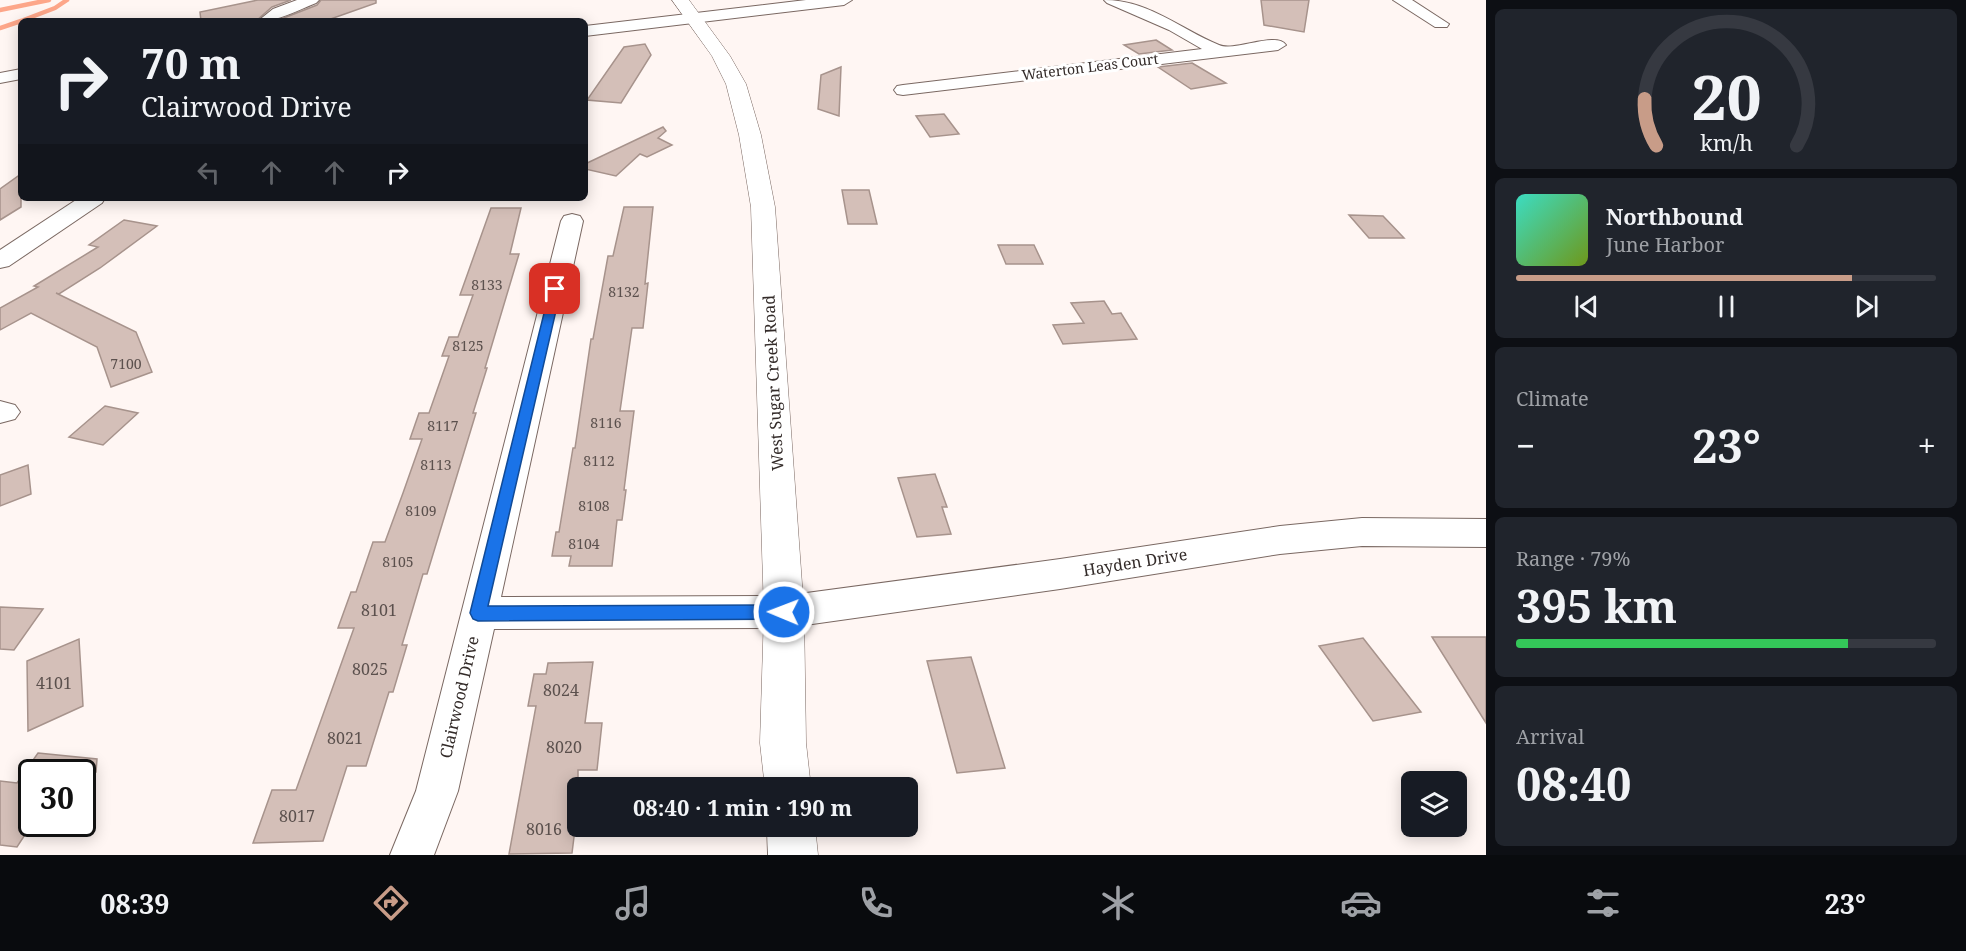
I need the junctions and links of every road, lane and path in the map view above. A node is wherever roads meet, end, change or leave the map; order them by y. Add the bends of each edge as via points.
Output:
1 (311, 0) edge
2 (680, 0) edge
3 (844, 0) edge
4 (1112, 0) edge
5 (1401, 0) edge
6 (270, 18) edge
7 (693, 18) junction
8 (1441, 24) dead end
9 (588, 31) edge
10 (1278, 45) dead end
11 (1219, 52) junction
12 (18, 75) edge
13 (0, 78) edge
14 (903, 90) dead end
15 (90, 201) edge
16 (572, 221) dead end
17 (0, 261) edge
18 (1486, 533) edge
19 (784, 612) junction
20 (478, 613) junction
21 (787, 777) edge
22 (792, 837) edge
23 (412, 855) edge
24 (793, 855) edge

1 - 6 street
2 - 7 main road, West Sugar Creek Road
3 - 7 street
4 - 11 street via 1175,27
5 - 8 street
7 - 9 street
7 - 19 main road, West Sugar Creek Road via 736,84 763,207
10 - 11 street, Waterton Leas Court
11 - 14 street, Waterton Leas Court
12 - 13 street
15 - 17 street
16 - 20 street, Clairwood Drive
18 - 19 street, Hayden Drive via 1362,531 1280,540
19 - 20 street, Hayden Drive
19 - 21 main road, West Sugar Creek Road via 783,743
20 - 23 street, Clairwood Drive via 437,791
22 - 24 main road

